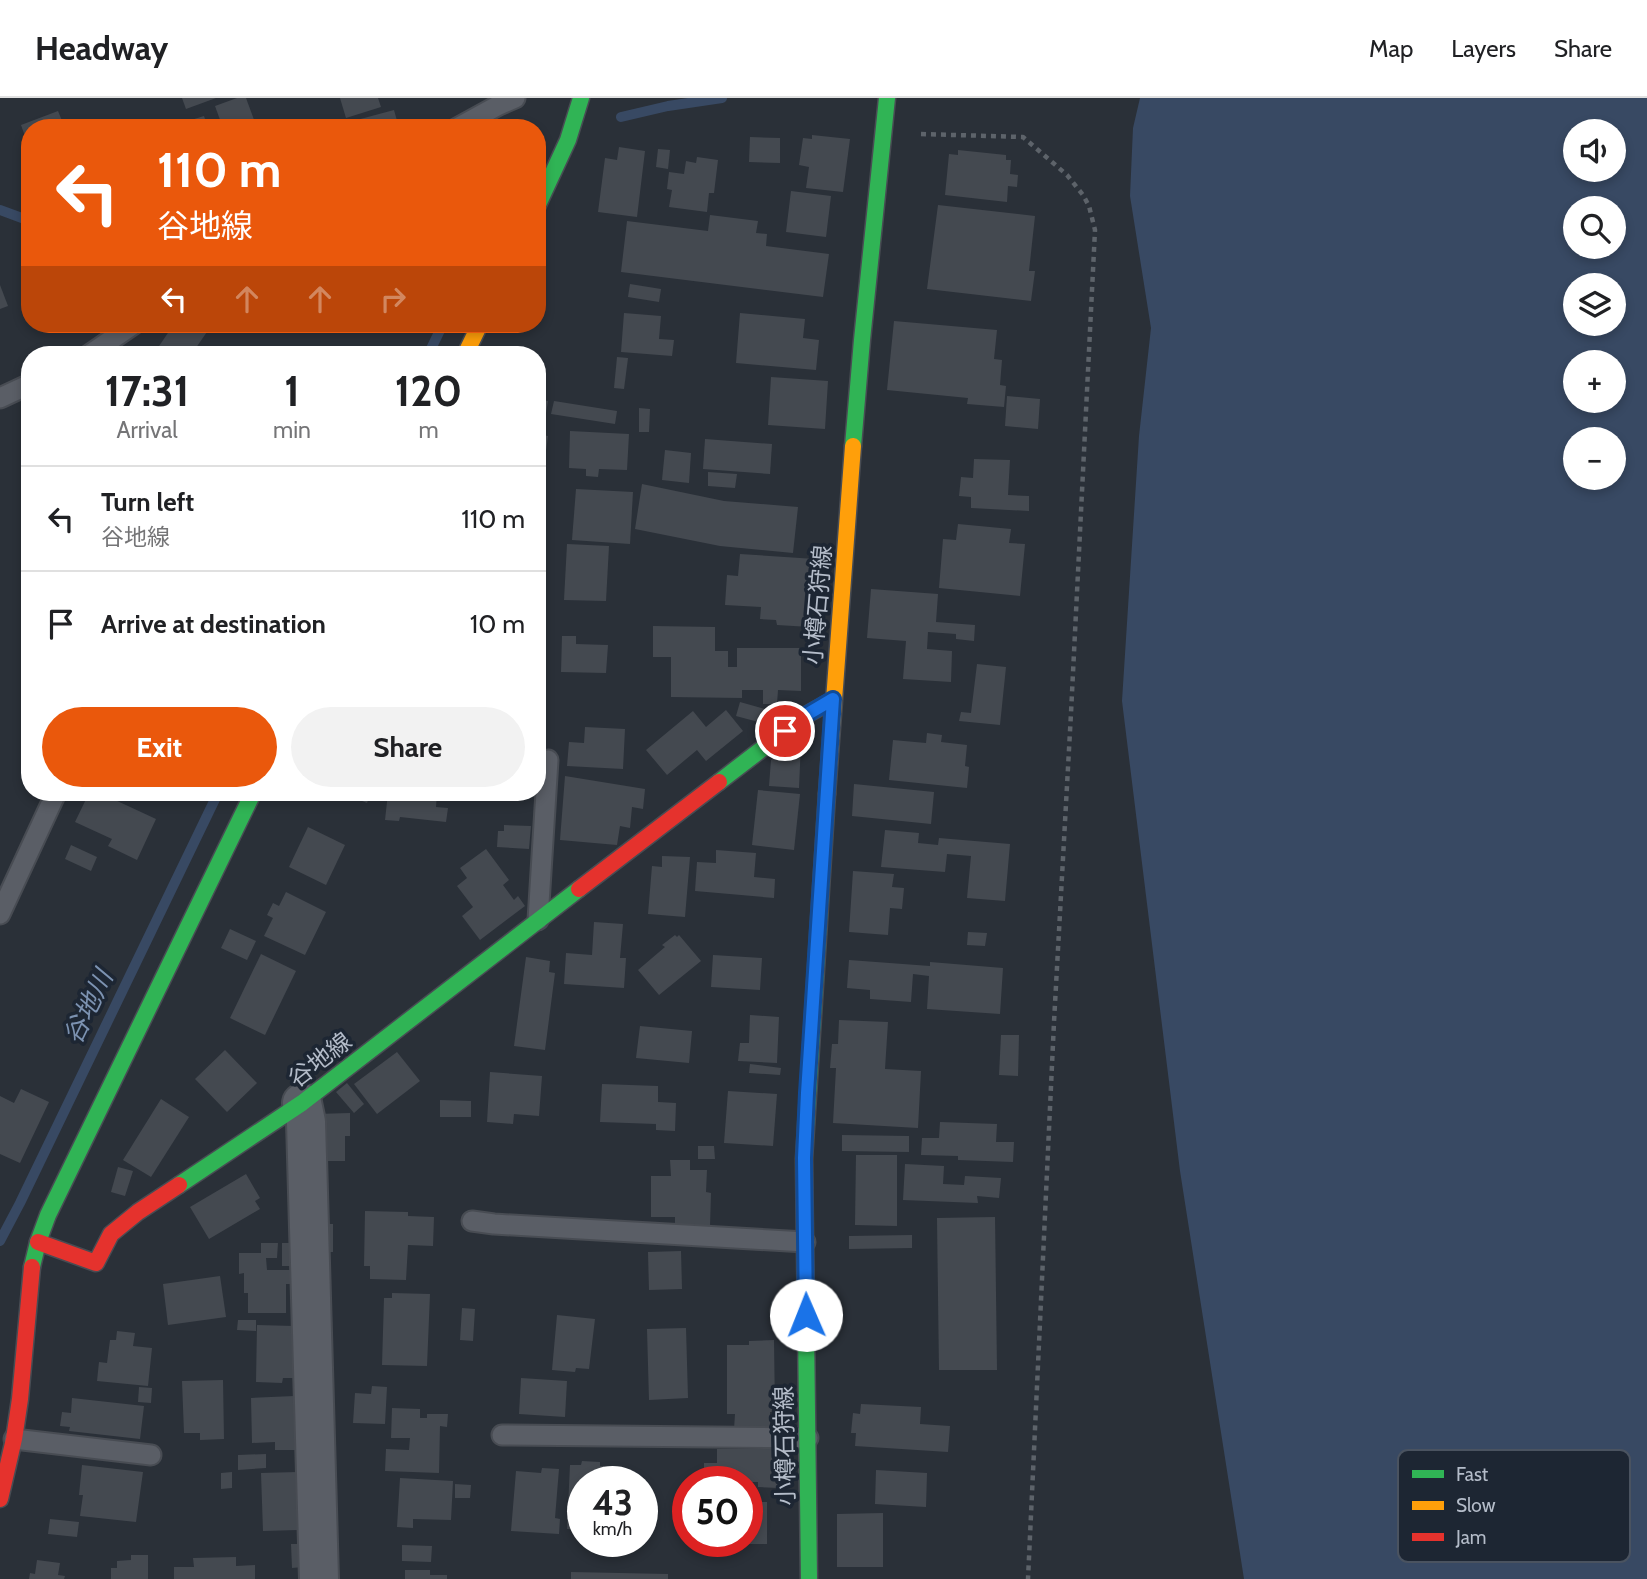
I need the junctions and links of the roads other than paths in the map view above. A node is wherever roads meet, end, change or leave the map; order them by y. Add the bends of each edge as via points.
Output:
1 (515, 98) edge
2 (581, 98) edge
3 (887, 98) edge
4 (473, 119) edge
5 (546, 189) edge
6 (121, 333) edge
7 (102, 346) edge
8 (21, 388) edge
9 (0, 398) edge
10 (833, 699) junction
11 (548, 760) dead end
12 (546, 793) edge
13 (52, 801) edge
14 (249, 801) edge
15 (545, 801) edge
16 (0, 914) edge
17 (538, 923) junction
18 (302, 1103) junction
19 (472, 1221) dead end
20 (38, 1242) junction
21 (805, 1242) junction
22 (502, 1435) dead end
23 (808, 1438) junction
24 (14, 1439) junction
25 (151, 1455) dead end
26 (0, 1499) edge
27 (318, 1579) edge
28 (809, 1579) edge

1 - 4 lane
2 - 5 street
3 - 10 street, 小樽石狩線
6 - 7 lane
8 - 9 lane
10 - 17 street, 谷地線 via 806,715
10 - 21 street, 小樽石狩線 via 807,1093
11 - 12 lane
13 - 16 lane
14 - 20 street
15 - 17 lane
17 - 18 street, 谷地線
18 - 20 street, 谷地線 via 138,1212 111,1234 96,1263
18 - 27 street
19 - 21 lane
20 - 24 street via 29,1281
21 - 23 street, 小樽石狩線
22 - 23 lane
23 - 28 street, 小樽石狩線
24 - 25 lane
24 - 26 street

